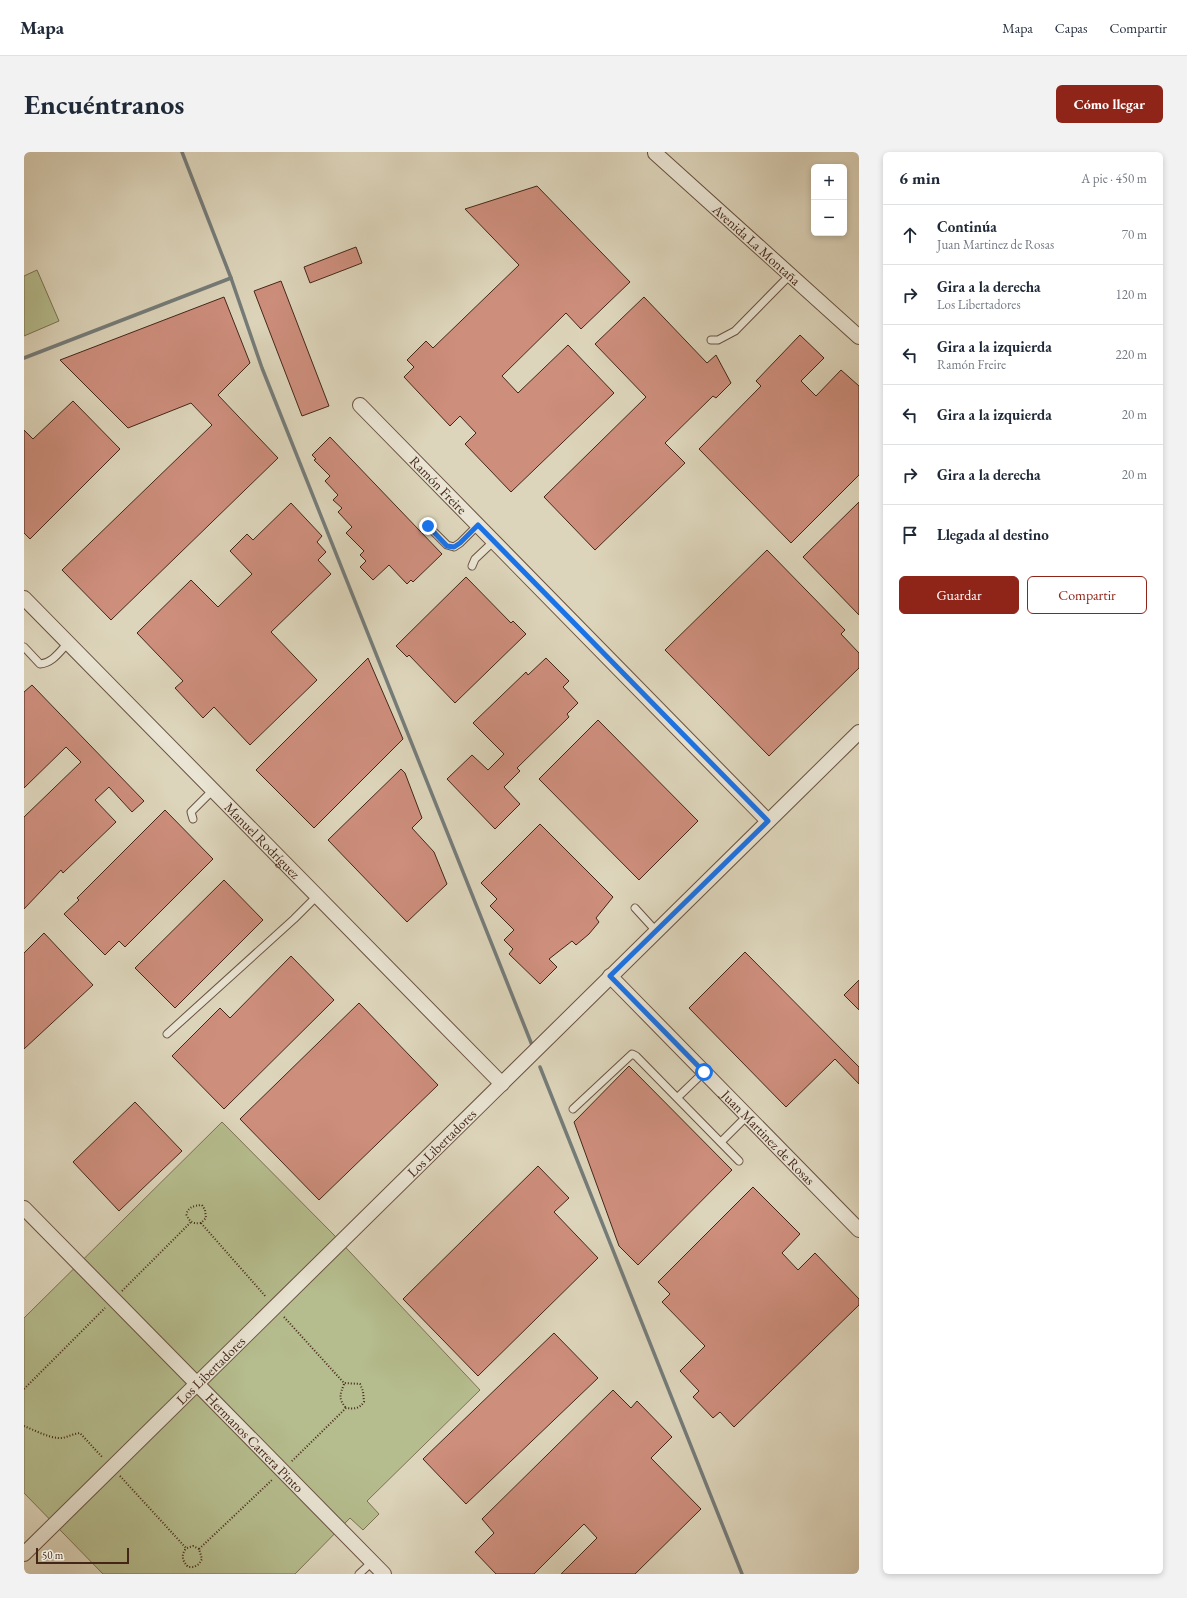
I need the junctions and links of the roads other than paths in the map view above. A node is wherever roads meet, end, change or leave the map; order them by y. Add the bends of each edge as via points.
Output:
1 (655, 153) edge
2 (790, 275) junction
3 (859, 337) edge
4 (711, 340) dead end
5 (360, 405) dead end
6 (478, 525) junction
7 (428, 526) dead end
8 (494, 541) junction
9 (472, 566) dead end
10 (24, 598) edge
11 (68, 643) junction
12 (24, 647) edge
13 (859, 732) edge
14 (213, 790) junction
15 (193, 819) dead end
16 (768, 821) junction
17 (317, 896) junction
18 (635, 908) dead end
19 (656, 931) junction
20 (610, 976) junction
21 (167, 1034) dead end
22 (704, 1072) junction
23 (502, 1084) junction
24 (678, 1097) junction
25 (574, 1109) dead end
26 (747, 1116) junction
27 (721, 1142) junction
28 (739, 1161) dead end
29 (24, 1208) edge
30 (857, 1225) edge
31 (196, 1384) junction
32 (24, 1554) edge
33 (372, 1562) junction
34 (359, 1574) edge
35 (384, 1574) edge

1 - 2 street, Avenida La Montaña
2 - 3 street, Avenida La Montaña
2 - 4 lane via 735,331 727,337
5 - 6 street, Ramón Freire
6 - 7 lane via 454,547 447,546
6 - 8 street, Ramón Freire
8 - 9 lane
8 - 16 street, Ramón Freire
10 - 11 street, Manuel Rodríguez
11 - 12 lane via 51,661 40,664
11 - 14 street, Manuel Rodríguez
13 - 16 street, Los Libertadores
14 - 15 lane via 191,812
14 - 17 street, Manuel Rodríguez
16 - 19 street, Los Libertadores
17 - 21 lane via 294,920
17 - 23 street, Manuel Rodríguez
18 - 19 lane
19 - 20 street, Los Libertadores
20 - 22 street, Juan Martinez de Rosas
20 - 23 street, Los Libertadores
22 - 24 lane
22 - 26 street, Juan Martinez de Rosas
23 - 31 street, Los Libertadores
24 - 25 lane via 632,1054
24 - 27 lane
26 - 27 lane
26 - 30 street, Juan Martinez de Rosas
27 - 28 lane
29 - 31 street, Hermanos Carrera Pinto
31 - 32 street, Los Libertadores
31 - 33 street, Hermanos Carrera Pinto
33 - 34 lane
33 - 35 street, Hermanos Carrera Pinto

